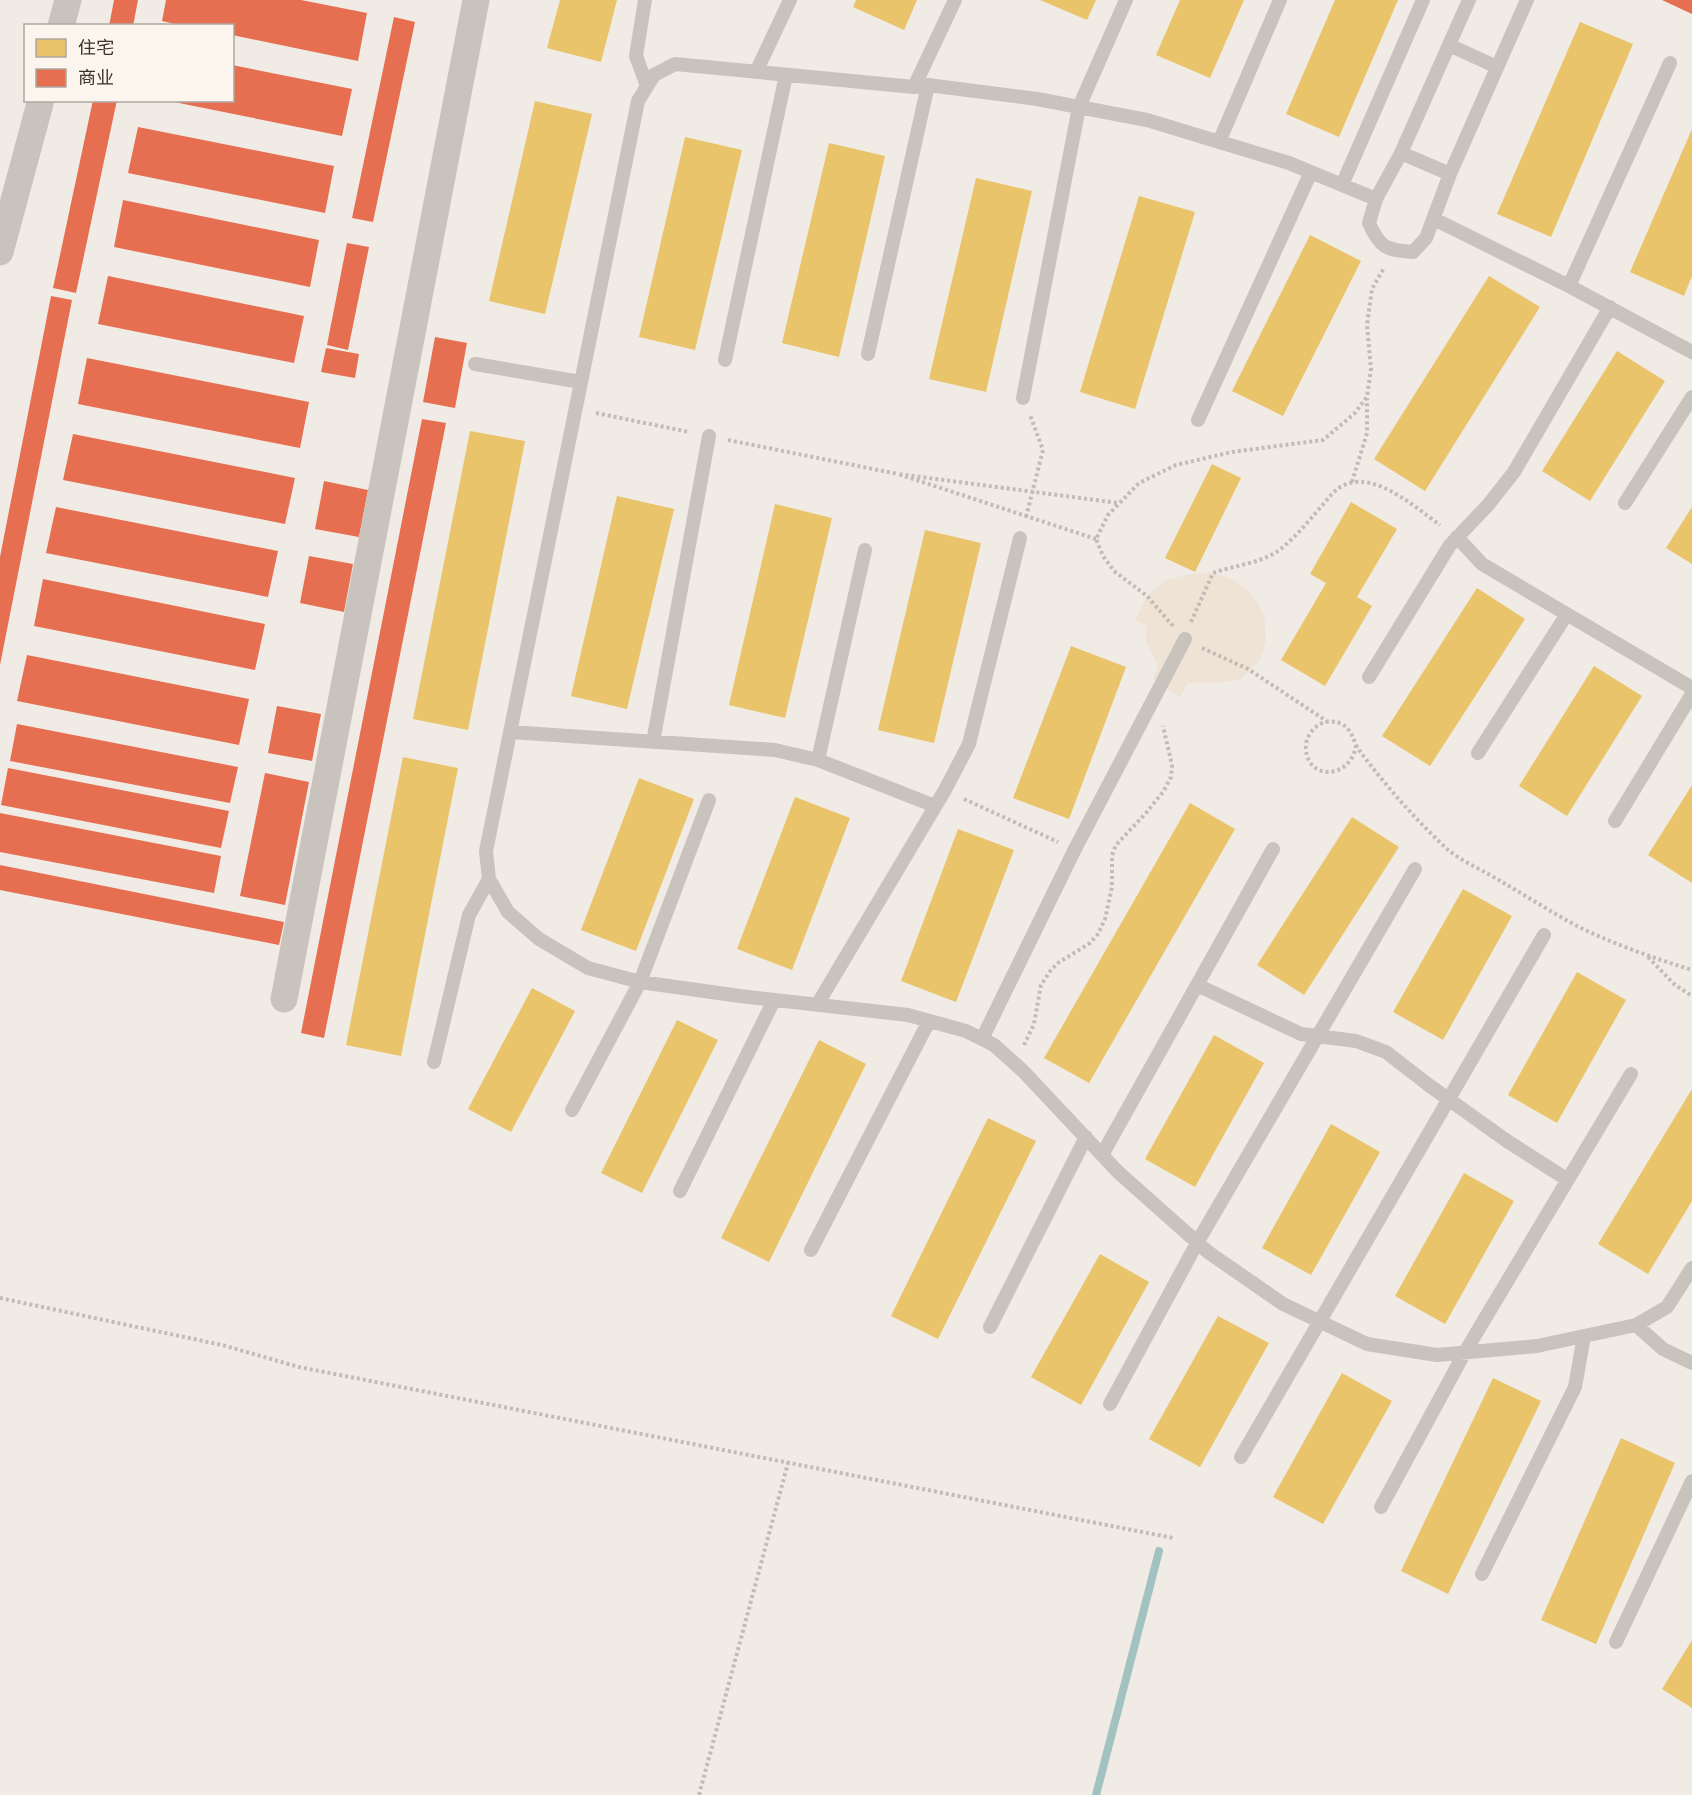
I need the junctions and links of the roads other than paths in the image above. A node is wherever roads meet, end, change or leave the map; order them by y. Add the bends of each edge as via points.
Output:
1 (68, 0) edge
2 (476, 0) edge
3 (645, 0) edge
4 (790, 0) edge
5 (955, 0) edge
6 (1126, 0) edge
7 (1280, 0) edge
8 (1423, 0) edge
9 (1469, 0) edge
10 (1527, 0) edge
11 (62, 24) edge
12 (1449, 45) junction
13 (1670, 63) dead end
14 (1497, 68) junction
15 (756, 72) junction
16 (786, 75) junction
17 (647, 86) junction
18 (921, 86) junction
19 (40, 102) edge
20 (1078, 107) junction
21 (1219, 142) junction
22 (1401, 153) junction
23 (1311, 172) junction
24 (1450, 174) junction
25 (1342, 185) junction
26 (1376, 199) junction
27 (1434, 219) junction
28 (0, 252) edge
29 (1569, 285) junction
30 (1610, 308) junction
31 (1691, 348) edge
32 (868, 354) dead end
33 (725, 360) dead end
34 (475, 364) dead end
35 (581, 382) junction
36 (1692, 397) edge
37 (1023, 398) road end
38 (1198, 420) dead end
39 (709, 436) road end
40 (1625, 503) dead end
41 (1457, 537) junction
42 (1020, 538) road end
43 (865, 550) dead end
44 (1567, 614) junction
45 (1185, 639) road end
46 (1369, 676) dead end
47 (1692, 688) edge
48 (1692, 694) edge
49 (510, 732) junction
50 (653, 742) junction
51 (1478, 753) dead end
52 (819, 760) junction
53 (709, 800) dead end
54 (935, 806) junction
55 (1615, 821) dead end
56 (1273, 849) dead end
57 (1415, 869) dead end
58 (489, 879) junction
59 (1544, 935) dead end
60 (640, 982) junction
61 (1197, 985) junction
62 (284, 999) dead end
63 (774, 1000) junction
64 (817, 1005) junction
65 (929, 1021) junction
66 (1318, 1036) junction
67 (982, 1039) junction
68 (434, 1062) dead end
69 (1631, 1074) dead end
70 (1448, 1099) junction
71 (572, 1110) dead end
72 (1086, 1137) junction
73 (1102, 1155) junction
74 (1568, 1180) junction
75 (680, 1191) dead end
76 (1197, 1243) junction
77 (811, 1250) dead end
78 (1692, 1268) edge
79 (1319, 1321) junction
80 (1636, 1325) junction
81 (990, 1327) dead end
82 (1584, 1336) junction
83 (1465, 1352) junction
84 (1692, 1363) edge
85 (1110, 1404) dead end
86 (1241, 1457) dead end
87 (1692, 1481) edge
88 (1381, 1507) dead end
89 (1482, 1574) dead end
90 (1616, 1642) dead end

1 - 11 street
2 - 62 street
3 - 17 lane via 636,56
4 - 15 lane
5 - 18 lane
6 - 20 lane
7 - 21 lane
8 - 25 lane
9 - 12 lane
10 - 14 lane
12 - 14 lane
12 - 22 lane
13 - 29 lane
14 - 24 lane
15 - 16 lane
15 - 17 lane via 675,64 654,75
16 - 18 lane
16 - 33 lane
17 - 35 lane via 638,101
18 - 20 lane
18 - 32 lane
19 - 28 street
20 - 21 lane via 1147,120
20 - 37 lane
21 - 23 lane
22 - 24 lane
22 - 26 lane
23 - 25 lane
23 - 38 lane
24 - 27 lane
25 - 26 lane
26 - 27 lane via 1369,223 1377,241 1394,250 1413,252 1426,238
27 - 29 lane
29 - 30 lane
30 - 31 lane
30 - 41 lane via 1514,472
34 - 35 lane
35 - 49 lane
36 - 40 lane
39 - 50 lane
41 - 44 lane via 1482,564
41 - 46 lane
42 - 54 lane via 969,744
43 - 52 lane
44 - 47 lane
44 - 51 lane
45 - 67 lane via 1075,849
48 - 55 lane
49 - 50 lane
49 - 58 lane via 486,851
50 - 52 lane via 775,750
52 - 54 lane
53 - 60 lane
54 - 64 lane
56 - 61 lane
57 - 66 lane
58 - 60 lane via 508,912 539,939 588,968
58 - 68 lane via 469,915
59 - 70 lane
60 - 63 lane
60 - 71 lane
61 - 66 lane via 1301,1034
61 - 73 lane
63 - 64 lane
63 - 75 lane
64 - 65 lane
65 - 67 lane
65 - 77 lane
66 - 70 lane via 1356,1041 1386,1052
66 - 76 lane
67 - 72 lane via 1014,1063
69 - 74 lane
70 - 74 lane
70 - 79 lane
72 - 73 lane
72 - 81 lane
73 - 76 lane
74 - 83 lane
76 - 79 lane via 1284,1304
76 - 85 lane
78 - 80 lane via 1667,1307
79 - 83 lane via 1367,1344 1437,1355
79 - 86 lane
80 - 82 lane
80 - 84 lane via 1663,1349
82 - 83 lane via 1537,1346
82 - 89 lane via 1575,1387
83 - 88 lane
87 - 90 lane

